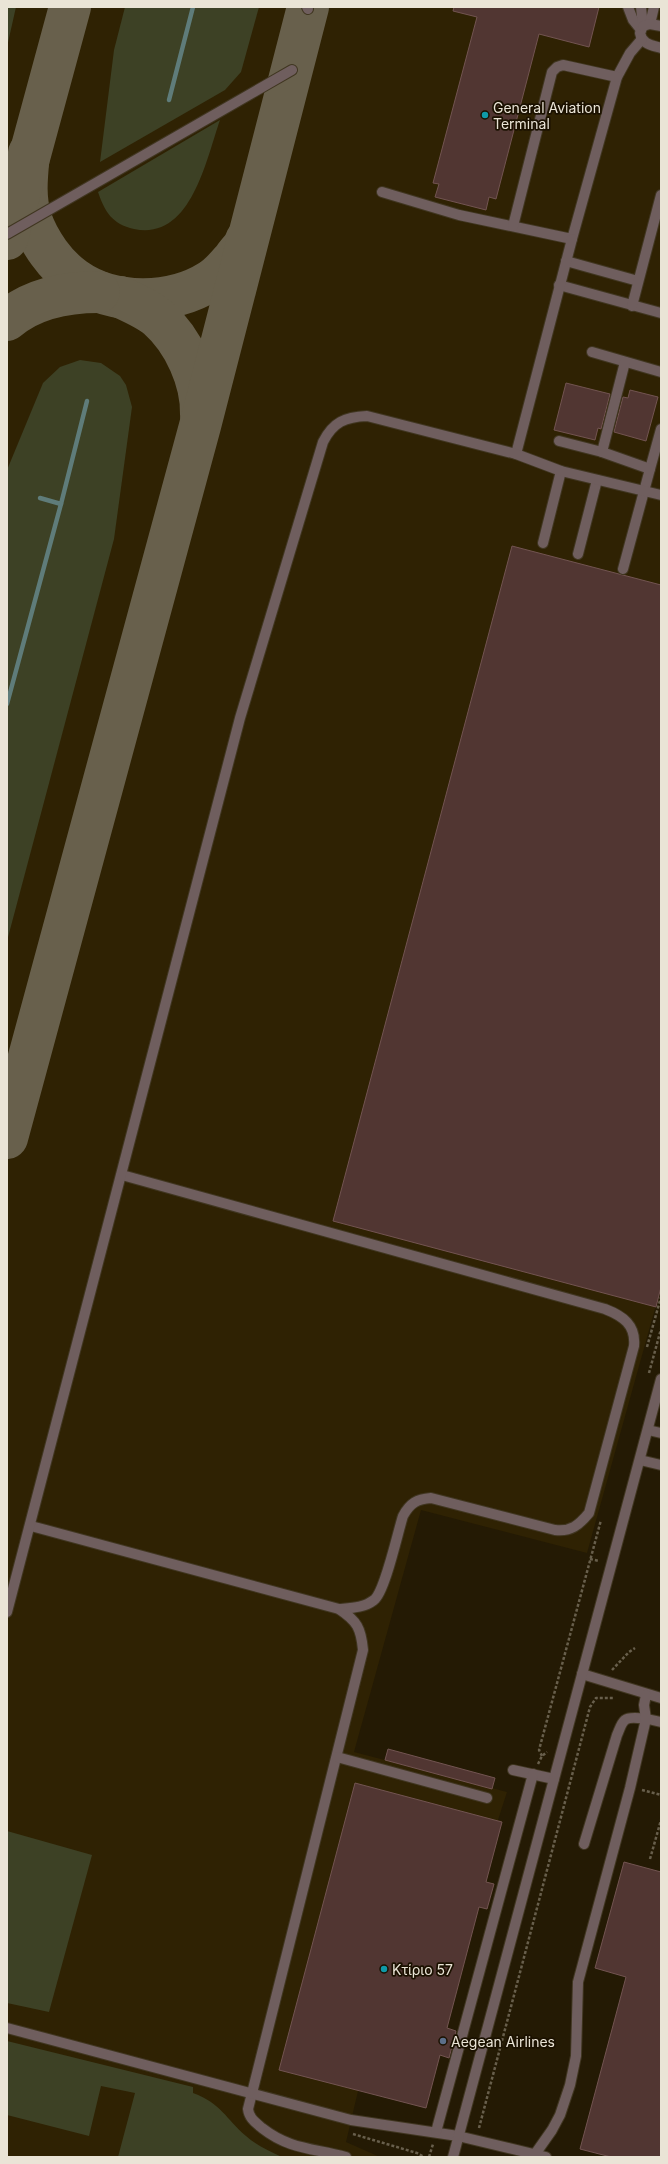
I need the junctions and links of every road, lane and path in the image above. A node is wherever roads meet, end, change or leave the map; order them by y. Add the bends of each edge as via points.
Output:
1 (628, 7) edge
2 (642, 7) edge
3 (654, 7) edge
4 (661, 26) edge
5 (644, 30) junction
6 (661, 48) edge
7 (292, 70) dead end
8 (617, 77) junction
9 (382, 192) dead end
10 (661, 195) edge
11 (513, 226) junction
12 (7, 234) edge
13 (572, 239) junction
14 (566, 261) junction
15 (638, 281) junction
16 (559, 285) junction
17 (632, 306) junction
18 (661, 313) edge
19 (592, 352) dead end
20 (625, 362) junction
21 (661, 372) edge
22 (661, 429) edge
23 (559, 440) dead end
24 (602, 452) junction
25 (516, 454) junction
26 (650, 469) junction
27 (562, 471) junction
28 (597, 480) junction
29 (644, 491) junction
30 (661, 495) edge
31 (543, 543) dead end
32 (578, 554) dead end
33 (623, 569) dead end
34 (122, 1175) junction
35 (661, 1297) edge
36 (647, 1348) dead end
37 (661, 1379) edge
38 (648, 1430) junction
39 (661, 1433) edge
40 (640, 1460) junction
41 (661, 1466) edge
42 (602, 1514) dead end
43 (31, 1526) junction
44 (590, 1559) junction
45 (599, 1561) dead end
46 (339, 1609) junction
47 (7, 1612) edge
48 (582, 1674) junction
49 (646, 1695) junction
50 (615, 1698) dead end
51 (661, 1698) edge
52 (646, 1719) junction
53 (661, 1722) edge
54 (542, 1756) dead end
55 (337, 1757) junction
56 (513, 1770) dead end
57 (533, 1774) junction
58 (554, 1779) junction
59 (630, 1788) junction
60 (661, 1795) edge
61 (487, 1798) dead end
62 (661, 1820) edge
63 (584, 1844) dead end
64 (650, 1859) dead end
65 (7, 2028) edge
66 (251, 2092) junction
67 (436, 2132) junction
68 (348, 2133) dead end
69 (458, 2136) junction
70 (476, 2140) junction
71 (534, 2156) edge
72 (346, 2157) edge
73 (424, 2157) edge
74 (453, 2157) edge
75 (546, 2157) edge

1 - 5 street via 633,20
2 - 5 street
3 - 5 street
4 - 5 street
5 - 6 street via 648,44
5 - 8 street
7 - 12 street
8 - 11 street via 563,65 552,72
8 - 13 street
9 - 11 street via 459,215
10 - 15 street
11 - 13 street
13 - 14 street
14 - 15 street
14 - 16 street
15 - 17 street
16 - 17 street
16 - 25 street
17 - 18 street
19 - 20 street
20 - 21 street
20 - 24 street
22 - 26 street
23 - 24 street
24 - 26 street
25 - 27 street
25 - 34 street via 367,416 353,417 329,430 323,442 240,718
26 - 29 street
27 - 28 street
27 - 31 street
28 - 29 street
28 - 32 street
29 - 30 street
29 - 33 street
34 - 43 street
34 - 46 street via 605,1309 624,1318 630,1326 634,1346 589,1513 583,1521 576,1527 564,1531 556,1530 431,1498 422,1499 407,1508 403,1516 379,1595 360,1607
35 - 36 path
37 - 38 street
38 - 39 street
38 - 40 street
40 - 41 street
40 - 48 street
42 - 44 path
43 - 46 street
43 - 47 street
44 - 45 path
44 - 54 path via 539,1750
46 - 55 street via 357,1625 362,1635 363,1650
48 - 49 street
48 - 58 street
49 - 51 street
49 - 52 street
50 - 70 path via 596,1698 590,1707
52 - 53 street
52 - 59 street
52 - 63 street via 628,1719 622,1724
55 - 61 street
55 - 66 street
56 - 57 street
57 - 58 street
57 - 67 street
58 - 69 street
59 - 60 path
59 - 71 street via 578,1982 576,2056 570,2085 555,2125
62 - 64 path
65 - 66 street
66 - 67 street via 351,2120
66 - 72 street via 249,2114 269,2134 294,2146
67 - 69 street
68 - 73 path via 417,2152
69 - 70 street
69 - 74 street
70 - 71 street
71 - 75 street

